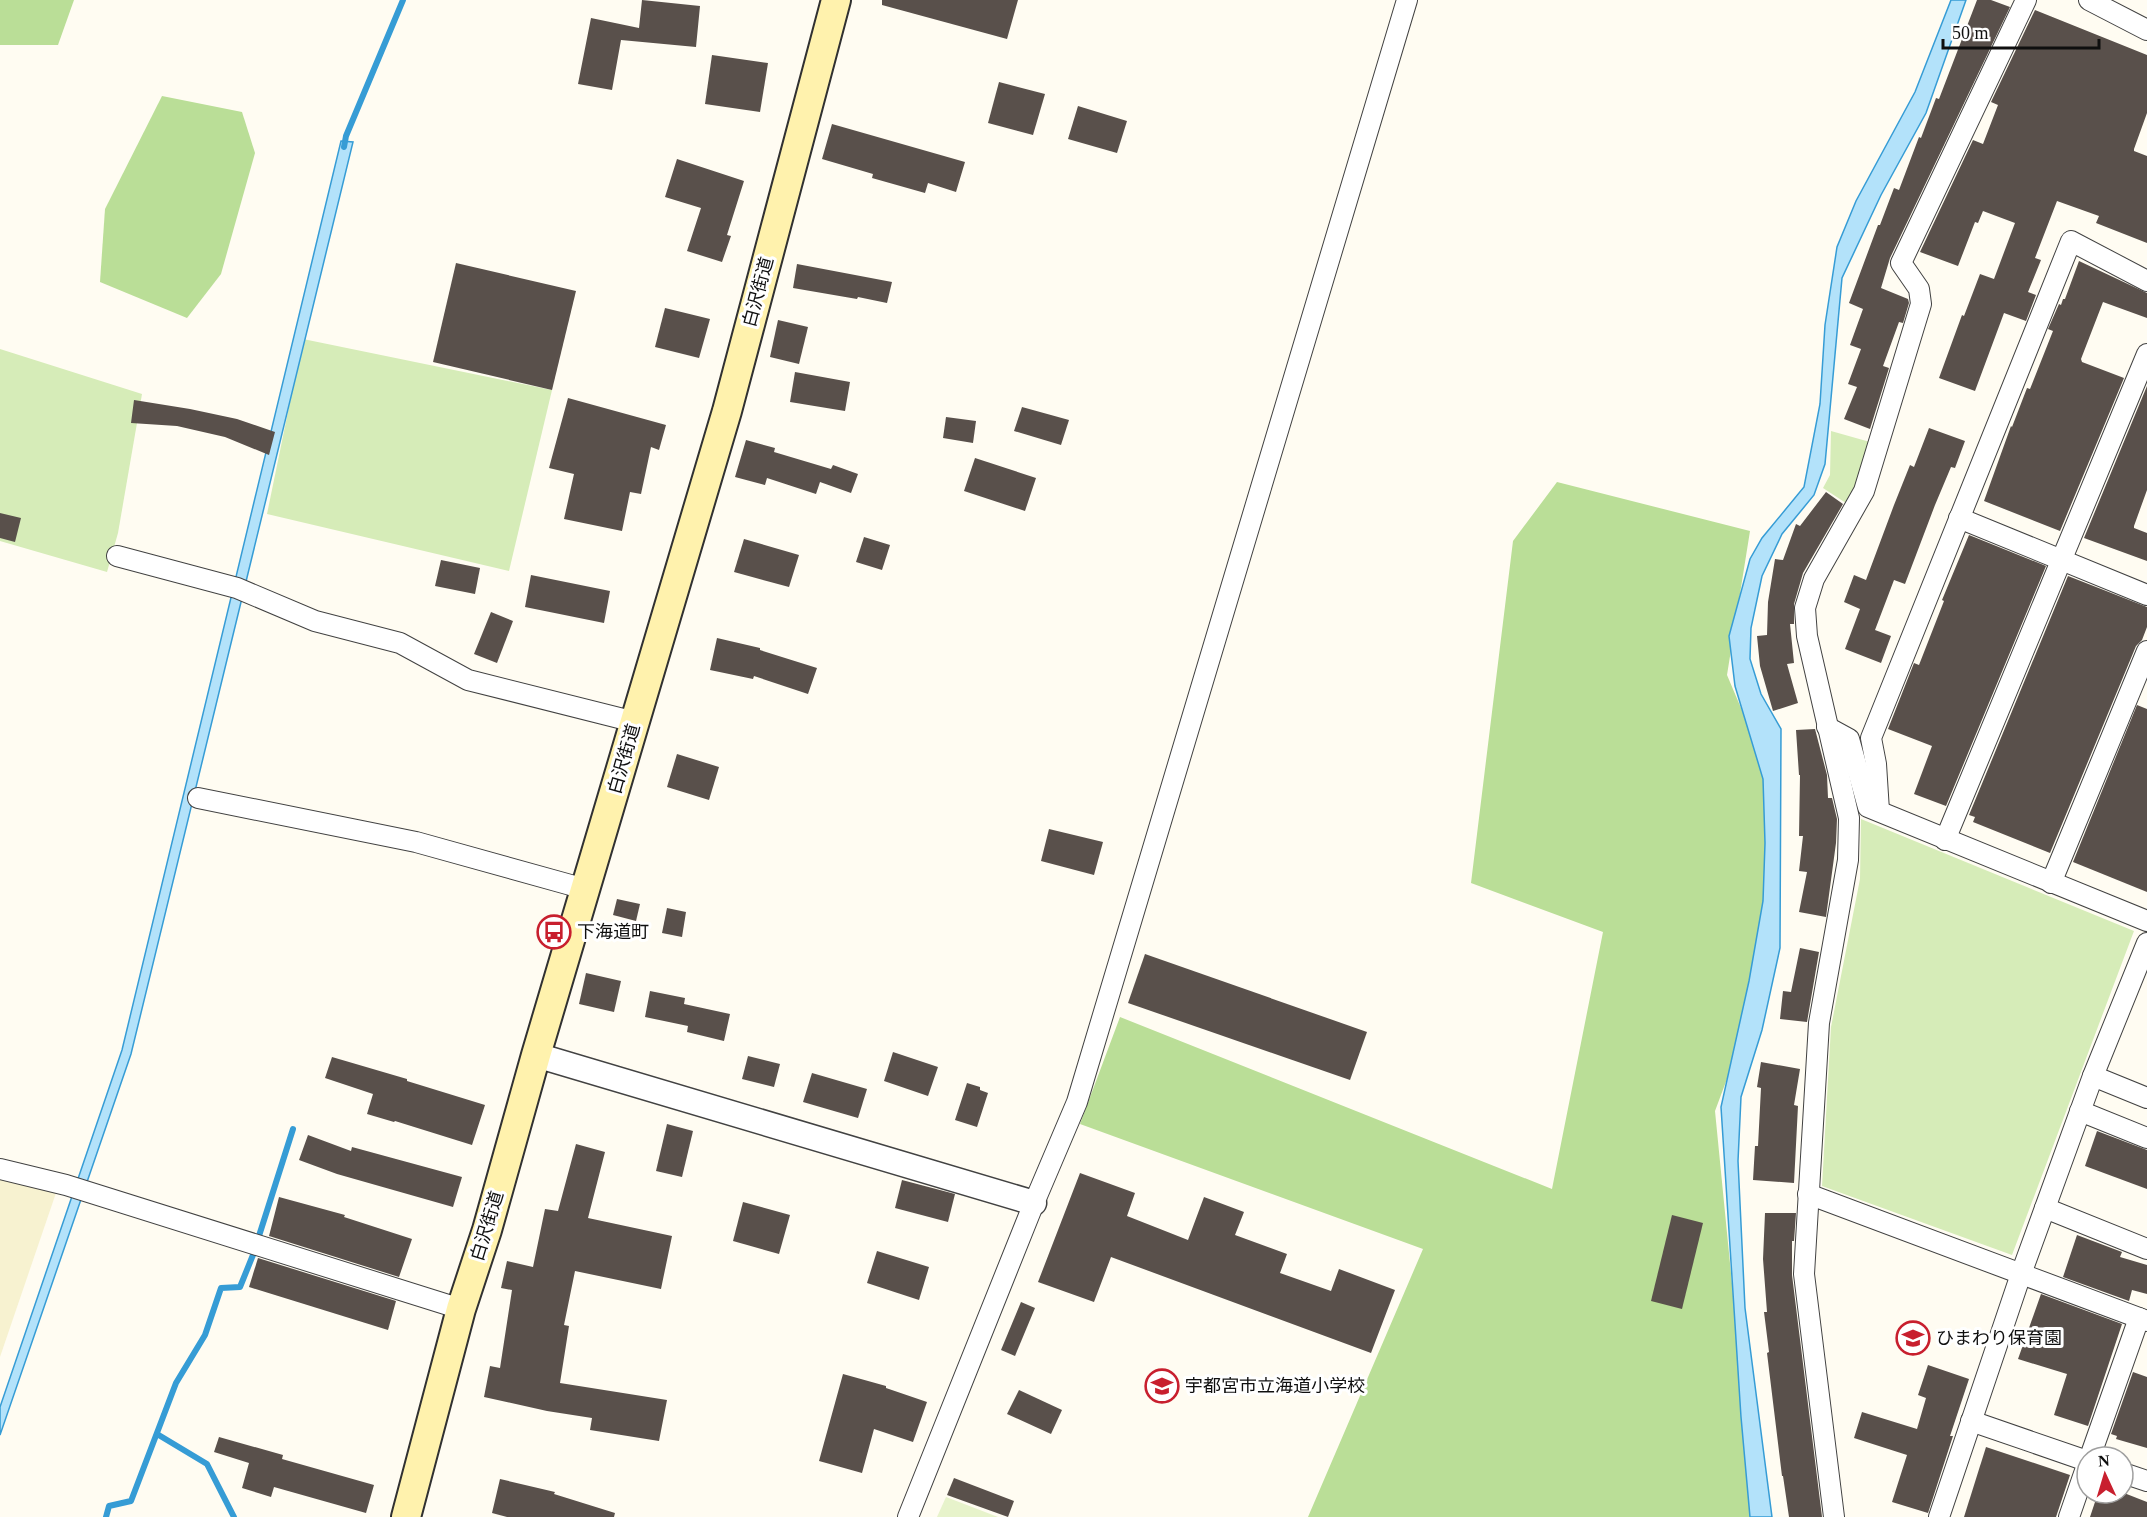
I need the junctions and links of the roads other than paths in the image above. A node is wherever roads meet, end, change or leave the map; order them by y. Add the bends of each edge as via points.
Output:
1 (836, 0) edge
2 (1407, 0) edge
3 (2026, 0) edge
4 (2089, 0) edge
5 (2147, 30) edge
6 (2147, 281) edge
7 (2147, 354) edge
8 (1959, 518) junction
9 (117, 555) dead end
10 (2062, 560) junction
11 (2147, 594) edge
12 (2147, 651) edge
13 (634, 722) junction
14 (1827, 727) junction
15 (198, 798) dead end
16 (1879, 811) junction
17 (1945, 840) junction
18 (2051, 883) junction
19 (585, 889) junction
20 (2147, 921) edge
21 (2147, 943) edge
22 (536, 1055) junction
23 (2093, 1076) junction
24 (2147, 1098) edge
25 (2080, 1111) junction
26 (2147, 1138) edge
27 (0, 1168) edge
28 (1808, 1194) junction
29 (1034, 1203) junction
30 (2045, 1208) junction
31 (2147, 1249) edge
32 (2021, 1274) junction
33 (461, 1309) junction
34 (2143, 1320) edge
35 (1971, 1421) junction
36 (2095, 1445) edge
37 (2075, 1457) edge
38 (2075, 1500) edge
39 (406, 1517) edge
40 (908, 1517) edge
41 (1834, 1517) edge
42 (1939, 1517) edge
43 (2069, 1517) edge

1 - 13 main road, 白沢街道 via 727,411
2 - 29 street via 1077,1102
3 - 14 street via 1901,263 1919,289 1921,304 1864,491 1814,579 1805,608 1807,636
4 - 5 street
6 - 8 street via 2072,241
7 - 10 street
8 - 10 street
8 - 16 street via 1871,738
9 - 13 street via 237,588 315,621 400,643 468,680
10 - 11 street
10 - 17 street
12 - 18 street
13 - 19 main road, 白沢街道
14 - 16 street via 1849,739 1868,807
14 - 28 street via 1849,818 1848,860 1819,1023
15 - 19 street via 416,842
16 - 17 street
17 - 18 street
18 - 20 street
19 - 22 main road, 白沢街道
21 - 23 street
22 - 29 street
22 - 33 main road, 白沢街道
23 - 24 street
23 - 25 street
25 - 26 street
25 - 30 street
27 - 33 street via 66,1185
28 - 32 street
28 - 41 street via 1804,1274
29 - 40 street
30 - 31 street
30 - 32 street
32 - 34 street
32 - 35 street
33 - 39 main road, 白沢街道
34 - 36 street
35 - 37 street
35 - 42 street
38 - 43 street

